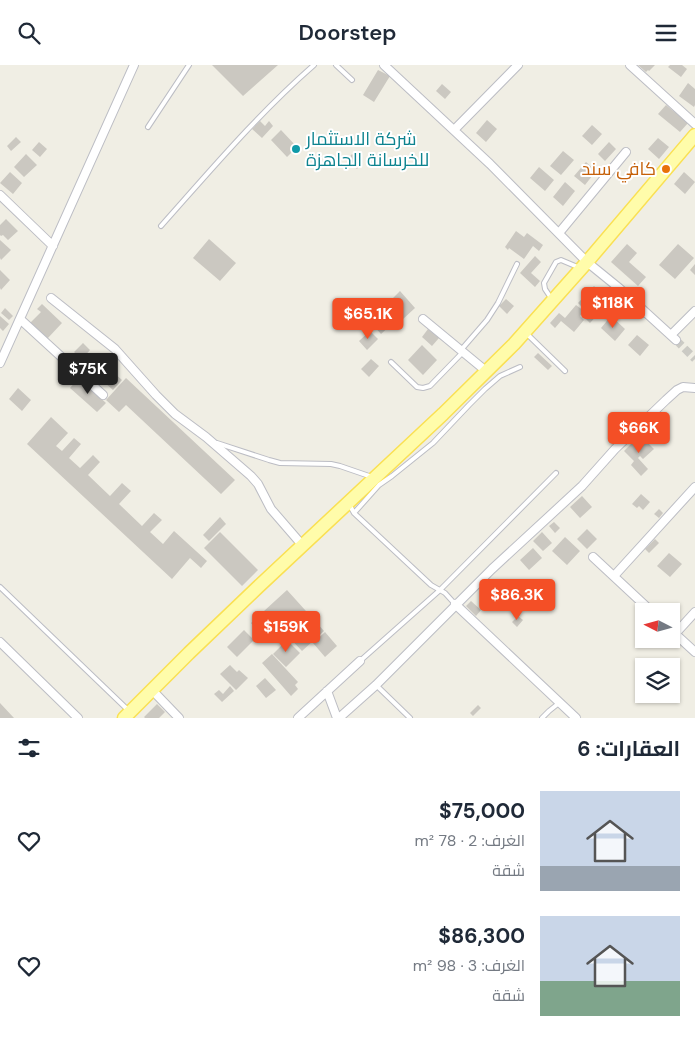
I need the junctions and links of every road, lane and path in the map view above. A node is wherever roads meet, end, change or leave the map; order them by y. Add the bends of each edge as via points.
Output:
1 (134, 65) edge
2 (189, 65) edge
3 (314, 65) edge
4 (336, 65) edge
5 (518, 65) edge
6 (630, 65) edge
7 (389, 67) edge
8 (352, 80) dead end
9 (695, 124) edge
10 (148, 127) dead end
11 (454, 130) junction
12 (691, 142) edge
13 (626, 152) dead end
14 (0, 195) edge
15 (161, 226) dead end
16 (559, 233) junction
17 (53, 246) junction
18 (517, 264) dead end
19 (584, 265) junction
20 (51, 299) dead end
21 (552, 300) junction
22 (695, 311) edge
23 (20, 319) junction
24 (423, 319) dead end
25 (525, 331) junction
26 (462, 351) junction
27 (392, 362) dead end
28 (0, 363) edge
29 (520, 367) dead end
30 (486, 371) junction
31 (565, 371) dead end
32 (695, 388) edge
33 (103, 395) dead end
34 (212, 441) junction
35 (556, 473) dead end
36 (375, 477) junction
37 (695, 487) edge
38 (351, 508) junction
39 (303, 545) junction
40 (593, 557) dead end
41 (614, 576) junction
42 (0, 587) edge
43 (440, 590) junction
44 (643, 603) edge
45 (455, 605) junction
46 (695, 612) edge
47 (680, 626) edge
48 (680, 638) edge
49 (0, 642) edge
50 (695, 652) edge
51 (360, 661) joint
52 (376, 685) junction
53 (152, 691) junction
54 (327, 691) junction
55 (559, 703) junction
56 (127, 715) edge
57 (78, 718) edge
58 (179, 718) edge
59 (298, 718) edge
60 (338, 718) edge
61 (410, 718) edge
62 (542, 718) edge
63 (576, 718) edge

1 - 17 street
2 - 10 lane
3 - 15 lane via 260,116
4 - 8 lane
5 - 11 street
6 - 9 street
7 - 11 street
11 - 16 street
12 - 19 main road
13 - 16 street
14 - 17 street
16 - 19 street
17 - 23 street
18 - 26 lane via 488,320
19 - 21 main road
19 - 21 lane via 556,262 544,283
19 - 22 street via 619,288 674,337
20 - 34 street via 114,349 175,414
21 - 25 main road
23 - 28 street
23 - 33 street
24 - 26 street
25 - 30 main road
25 - 31 lane
26 - 27 lane via 430,386 423,388 417,387
26 - 30 street
29 - 38 lane via 500,376 441,435
30 - 36 main road
32 - 45 street via 677,390 615,449 582,486
34 - 36 lane via 280,463 331,464
34 - 39 street via 251,476 271,509
35 - 43 lane
36 - 38 main road
37 - 41 street
38 - 39 main road
38 - 43 lane
39 - 53 main road
40 - 41 street
41 - 44 street
42 - 56 lane
43 - 45 lane
43 - 51 lane
45 - 52 street
45 - 55 street
46 - 47 street
48 - 50 street
49 - 57 street
51 - 54 street
52 - 60 street
52 - 61 lane
53 - 56 main road
53 - 58 street
54 - 59 street
54 - 60 street
55 - 62 lane
55 - 63 street

